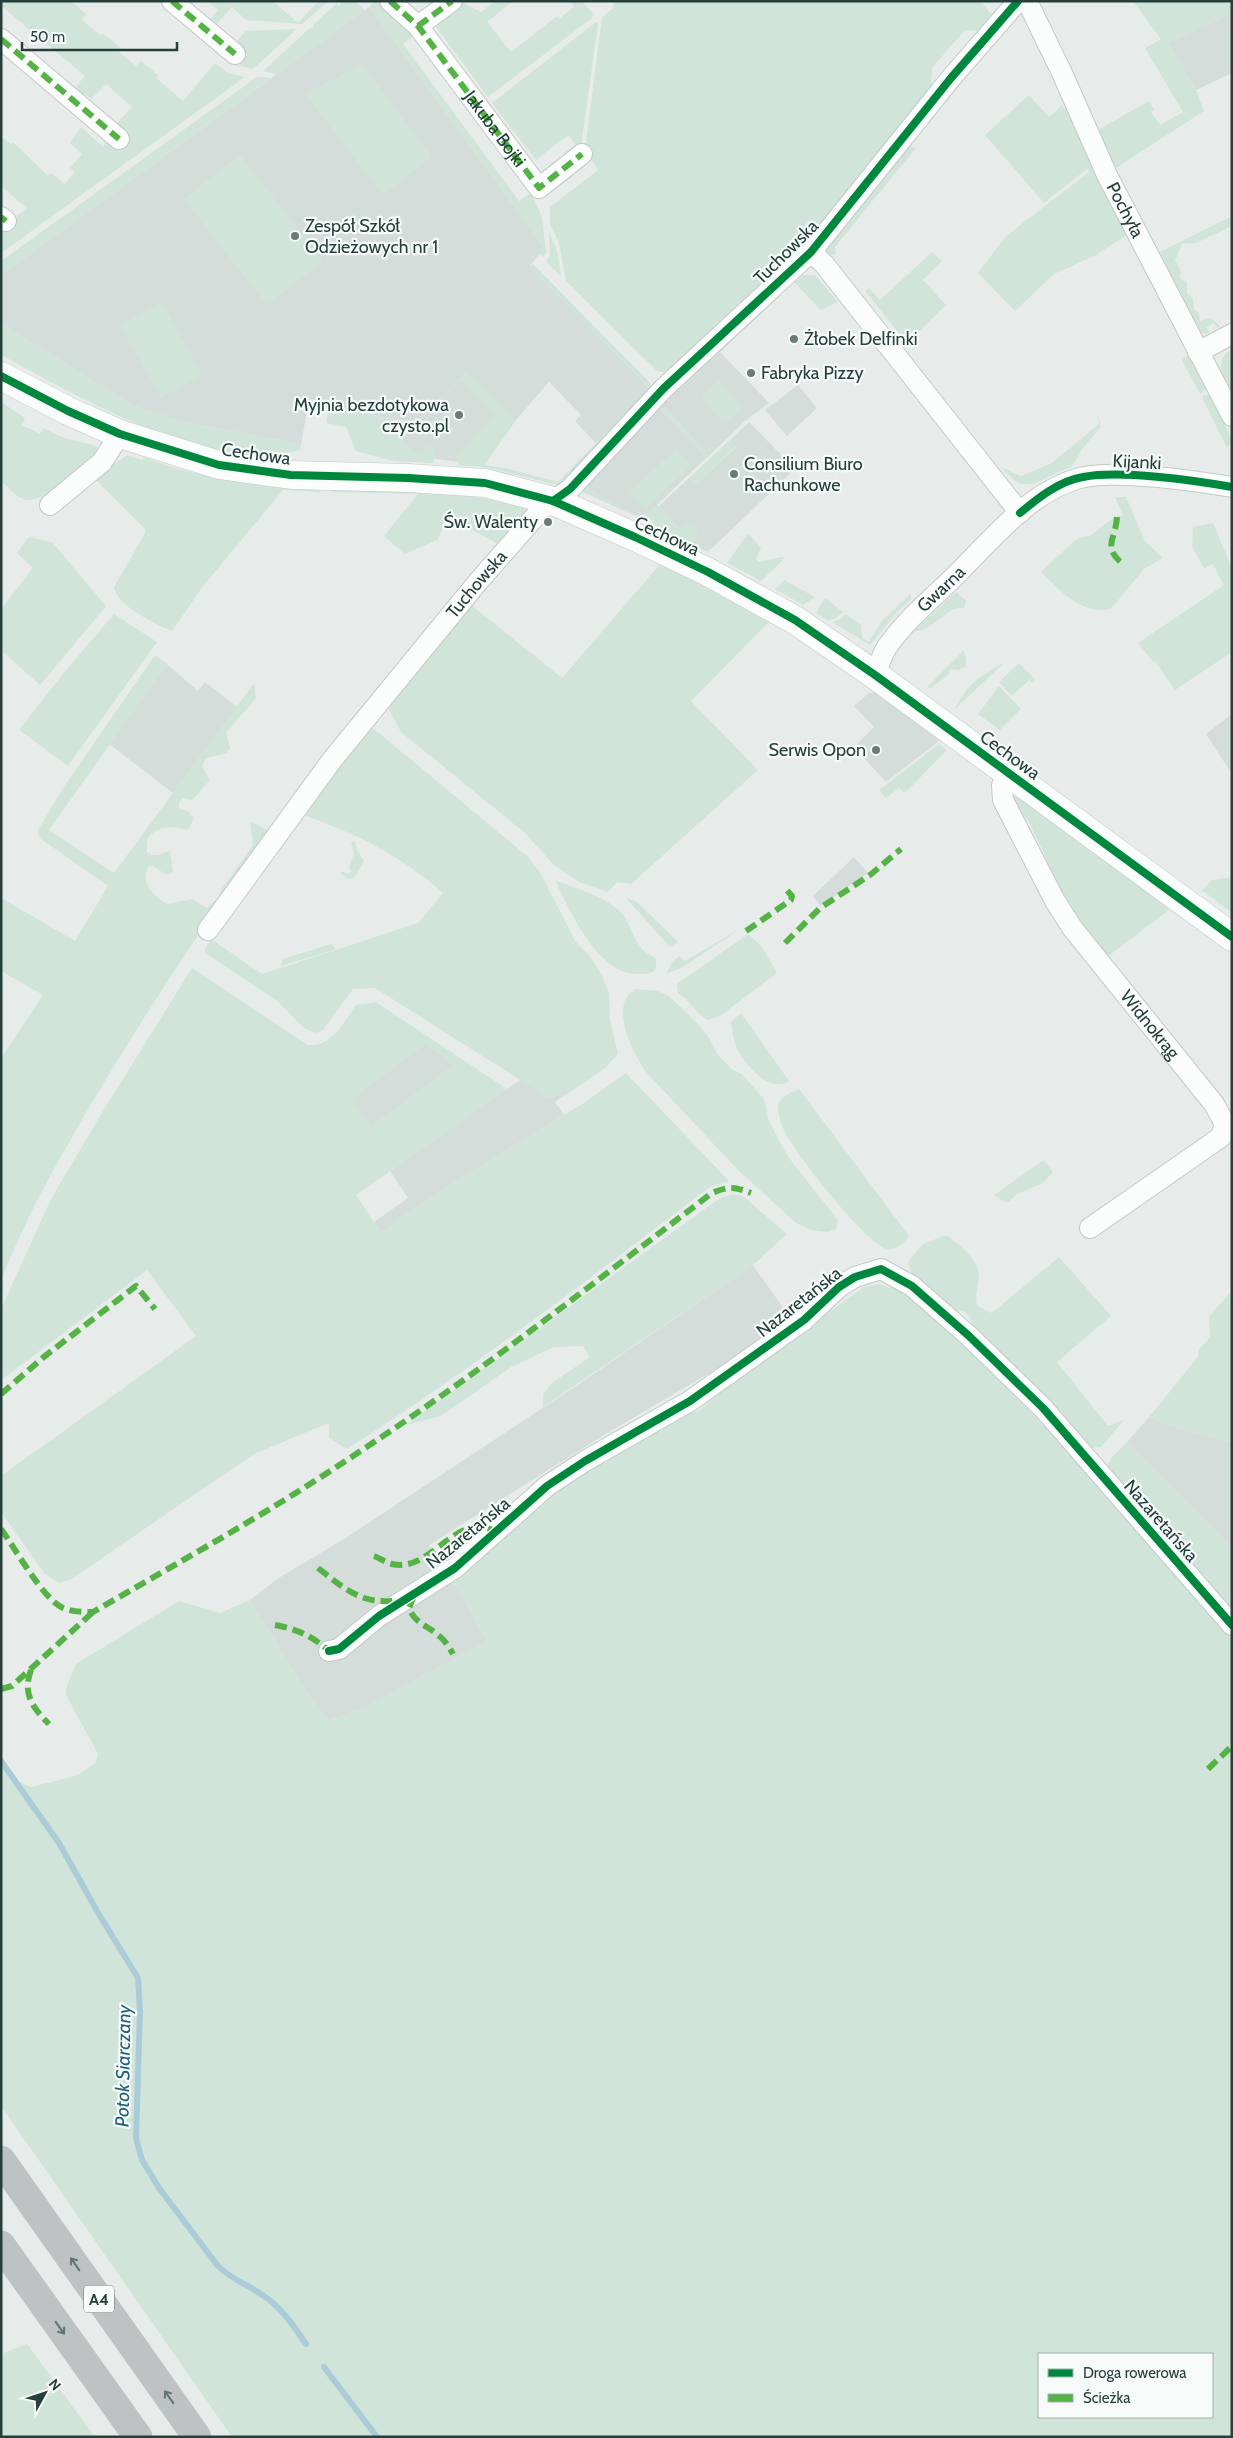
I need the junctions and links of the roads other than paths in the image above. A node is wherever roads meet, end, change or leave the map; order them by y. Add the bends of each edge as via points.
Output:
1 (172, 1) edge
2 (390, 1) edge
3 (452, 1) edge
4 (1018, 1) edge
5 (1027, 1) edge
6 (418, 26) junction
7 (1, 39) edge
8 (235, 54) dead end
9 (119, 139) dead end
10 (582, 154) dead end
11 (811, 252) junction
12 (1232, 334) edge
13 (1198, 352) junction
14 (1, 376) edge
15 (1232, 416) edge
16 (120, 434) junction
17 (1232, 487) edge
18 (553, 501) junction
19 (50, 505) dead end
20 (1020, 513) junction
21 (875, 675) junction
22 (1010, 773) junction
23 (208, 930) dead end
24 (1232, 937) edge
25 (1090, 1228) dead end
26 (1232, 1625) edge
27 (328, 1651) dead end
28 (1, 2160) edge
29 (1, 2245) edge
30 (138, 2437) edge
31 (197, 2437) edge

1 - 8 street
2 - 6 street, Jakuba Bojki
3 - 6 street
4 - 11 street, Tuchowska
5 - 13 street, Pochyła via 1107,175
6 - 10 street, Jakuba Bojki via 539,188
7 - 9 street
11 - 18 street, Tuchowska via 664,388 570,489
11 - 20 street via 824,264
12 - 13 street
13 - 15 street, Pochyła
14 - 16 street, Cechowa
16 - 18 street, Cechowa via 219,465 291,475 485,483
16 - 19 street via 102,462
17 - 20 street, Kijanki via 1115,475 1083,477 1055,488
18 - 21 street, Cechowa via 708,572 795,620
18 - 23 street, Tuchowska via 541,510 477,584 332,760
20 - 21 street, Gwarna via 907,622 886,648
21 - 22 street, Cechowa
22 - 24 street, Cechowa
22 - 25 street, Widnokrąg via 1002,785 1003,800 1064,916 1214,1104 1225,1124 1221,1137
26 - 27 street, Nazaretańska via 1043,1408 912,1286 881,1269 855,1277 838,1287 804,1320 690,1401 547,1486 455,1568 379,1616 339,1649
31 -> 28 highway, A4
29 -> 30 highway

